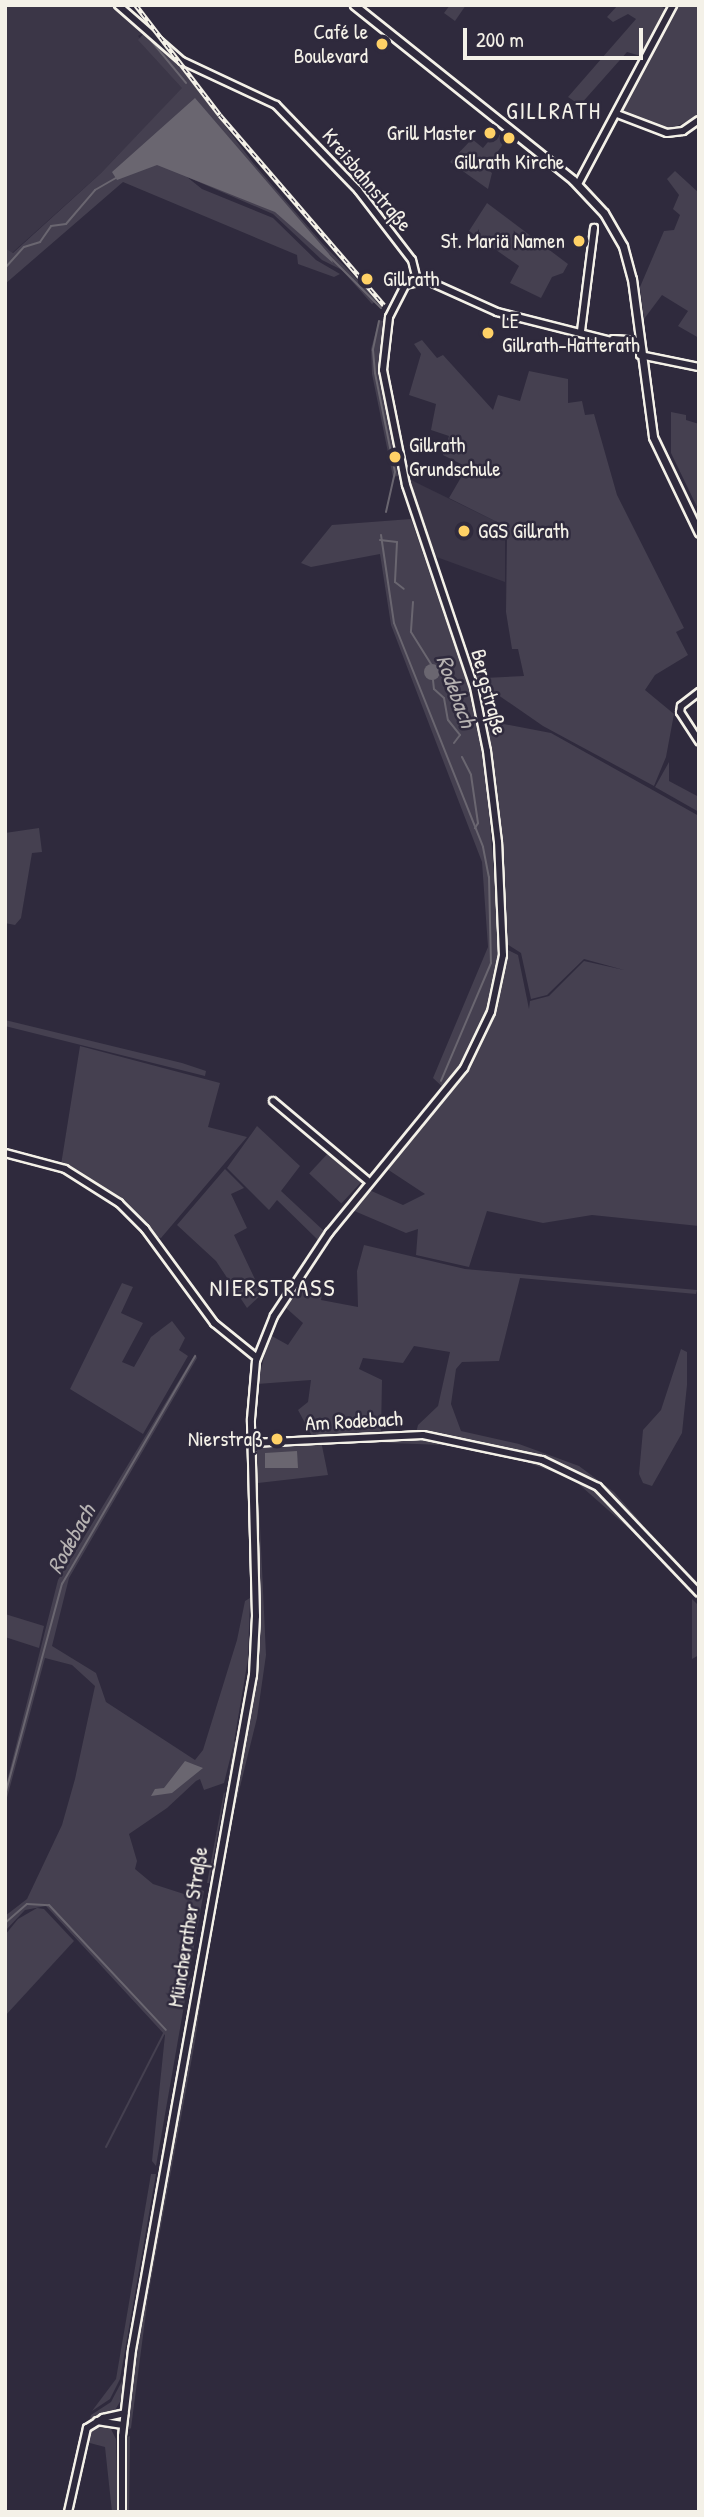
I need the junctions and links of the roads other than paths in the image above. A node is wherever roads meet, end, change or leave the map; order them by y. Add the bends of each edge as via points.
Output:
1 (118, 5) edge
2 (354, 5) edge
3 (673, 5) edge
4 (617, 114) junction
5 (699, 120) edge
6 (578, 184) junction
7 (594, 228) dead end
8 (417, 280) junction
9 (581, 331) junction
10 (639, 348) junction
11 (699, 367) edge
12 (699, 533) edge
13 (699, 692) edge
14 (699, 741) edge
15 (273, 1101) dead end
16 (5, 1153) edge
17 (369, 1181) junction
18 (257, 1358) junction
19 (251, 1443) junction
20 (699, 1593) edge
21 (124, 2413) junction
22 (97, 2421) junction
23 (123, 2425) junction
24 (68, 2512) edge
25 (122, 2512) edge

1 - 8 street, Kreisbahnstraße via 169,50 219,82 278,107 358,190 412,260
2 - 6 main road
3 - 4 street
4 - 5 street via 673,134
4 - 6 street
6 - 10 main road via 604,213 623,246
7 - 9 street
8 - 9 street via 430,281 489,310
8 - 17 street, Bergstraße via 400,291 389,317 383,370 414,518 478,703 494,805 504,925 499,979 487,1022 464,1068
9 - 10 street
10 - 11 street
10 - 12 main road via 653,437
13 - 14 street via 680,712
15 - 17 street
16 - 18 street via 65,1169 119,1203 136,1218 214,1323
17 - 18 street via 277,1311
18 - 19 street
19 - 20 street, Am Rodebach via 423,1435 542,1460 598,1487
19 - 21 street, Müncherather Straße via 256,1616 253,1675 219,1842
21 - 22 street
21 - 23 street, Müncherather Straße
22 - 23 street
22 - 24 street via 86,2433
23 - 25 street, Müncherather Straße

